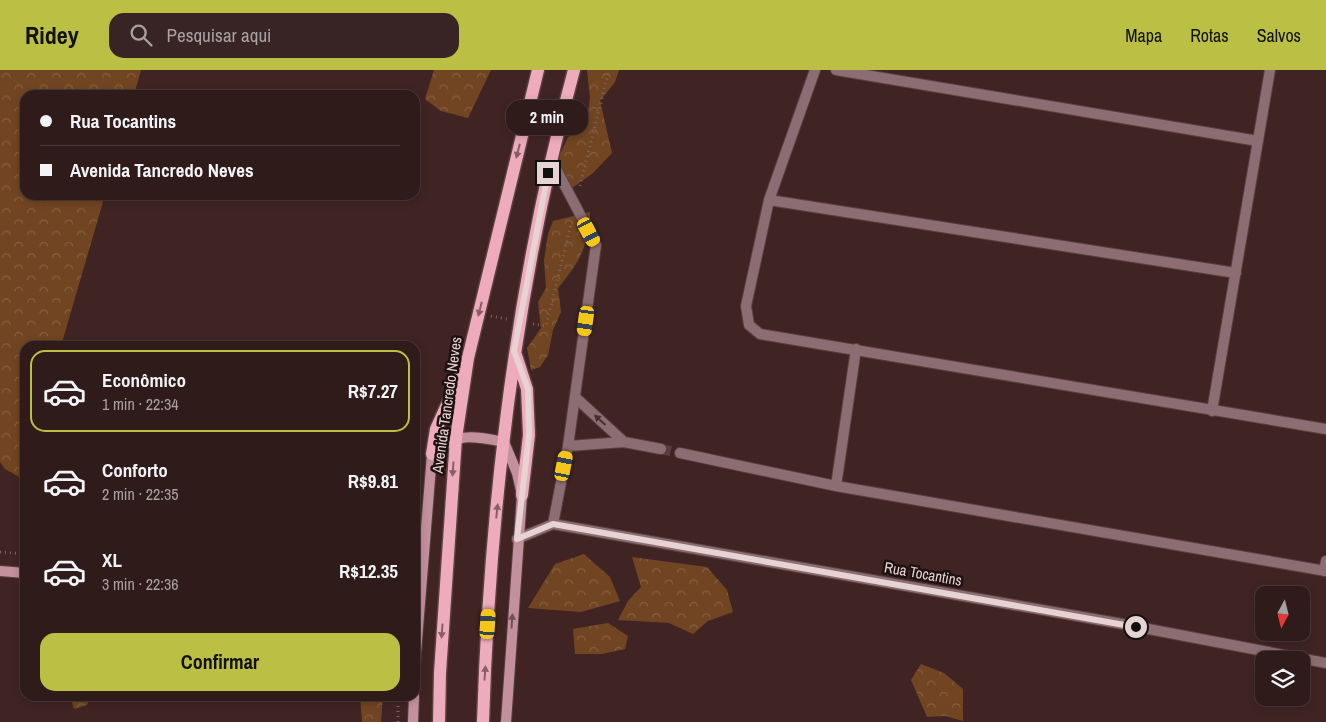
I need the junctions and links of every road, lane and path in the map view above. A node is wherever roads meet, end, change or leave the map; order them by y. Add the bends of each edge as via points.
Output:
1 (538, 70) edge
2 (574, 70) edge
3 (609, 70) edge
4 (815, 70) edge
5 (836, 70) edge
6 (1270, 70) edge
7 (1258, 141) junction
8 (551, 159) junction
9 (769, 200) junction
10 (575, 205) junction
11 (1236, 273) junction
12 (479, 313) junction
13 (519, 321) junction
14 (856, 349) junction
15 (514, 351) junction
16 (468, 358) junction
17 (575, 397) junction
18 (1212, 411) junction
19 (1326, 429) edge
20 (456, 438) junction
21 (504, 442) junction
22 (624, 442) junction
23 (568, 446) junction
24 (661, 449) tunnel mouth
25 (680, 453) tunnel mouth
26 (432, 454) junction
27 (836, 486) junction
28 (522, 495) junction
29 (553, 524) junction
30 (517, 539) junction
31 (423, 542) junction
32 (420, 546) edge
33 (0, 552) edge
34 (20, 554) edge
35 (1325, 567) edge
36 (0, 571) edge
37 (20, 573) edge
38 (420, 587) edge
39 (1326, 663) edge
40 (398, 701) edge
41 (414, 701) edge
42 (398, 722) edge
43 (413, 722) edge
44 (439, 722) edge
45 (483, 722) edge
46 (506, 722) edge

1 -> 12 main road, Avenida Tancredo Neves
2 - 8 main road
3 - 10 path
4 - 9 street
5 - 7 street
6 - 7 street
7 - 11 street
8 - 10 street
8 - 13 main road
9 - 11 street
9 - 14 street via 746,306 749,325 760,334
10 - 13 path via 546,326
10 - 17 street via 596,245
11 - 18 street
12 - 13 path
12 - 16 main road, Avenida Tancredo Neves
13 - 15 main road
14 - 18 street
14 - 27 street
15 - 21 main road
15 - 28 main road via 528,389 529,435
16 - 20 main road, Avenida Tancredo Neves
16 - 26 main road via 436,429
22 -> 17 street
17 - 23 street
18 - 19 street
20 - 21 main road via 476,437
20 - 26 main road
20 -> 44 main road, Avenida Tancredo Neves
21 - 28 main road
45 -> 21 main road
22 - 23 street
22 - 24 street
23 - 29 street
25 - 27 street
26 - 31 main road
27 - 35 street
28 - 30 main road
29 - 30 street
29 - 39 street, Rua Tocantins
46 -> 30 main road
31 - 32 main road
31 - 38 main road
33 - 34 path
36 - 37 main road
40 - 42 path
41 - 43 main road

